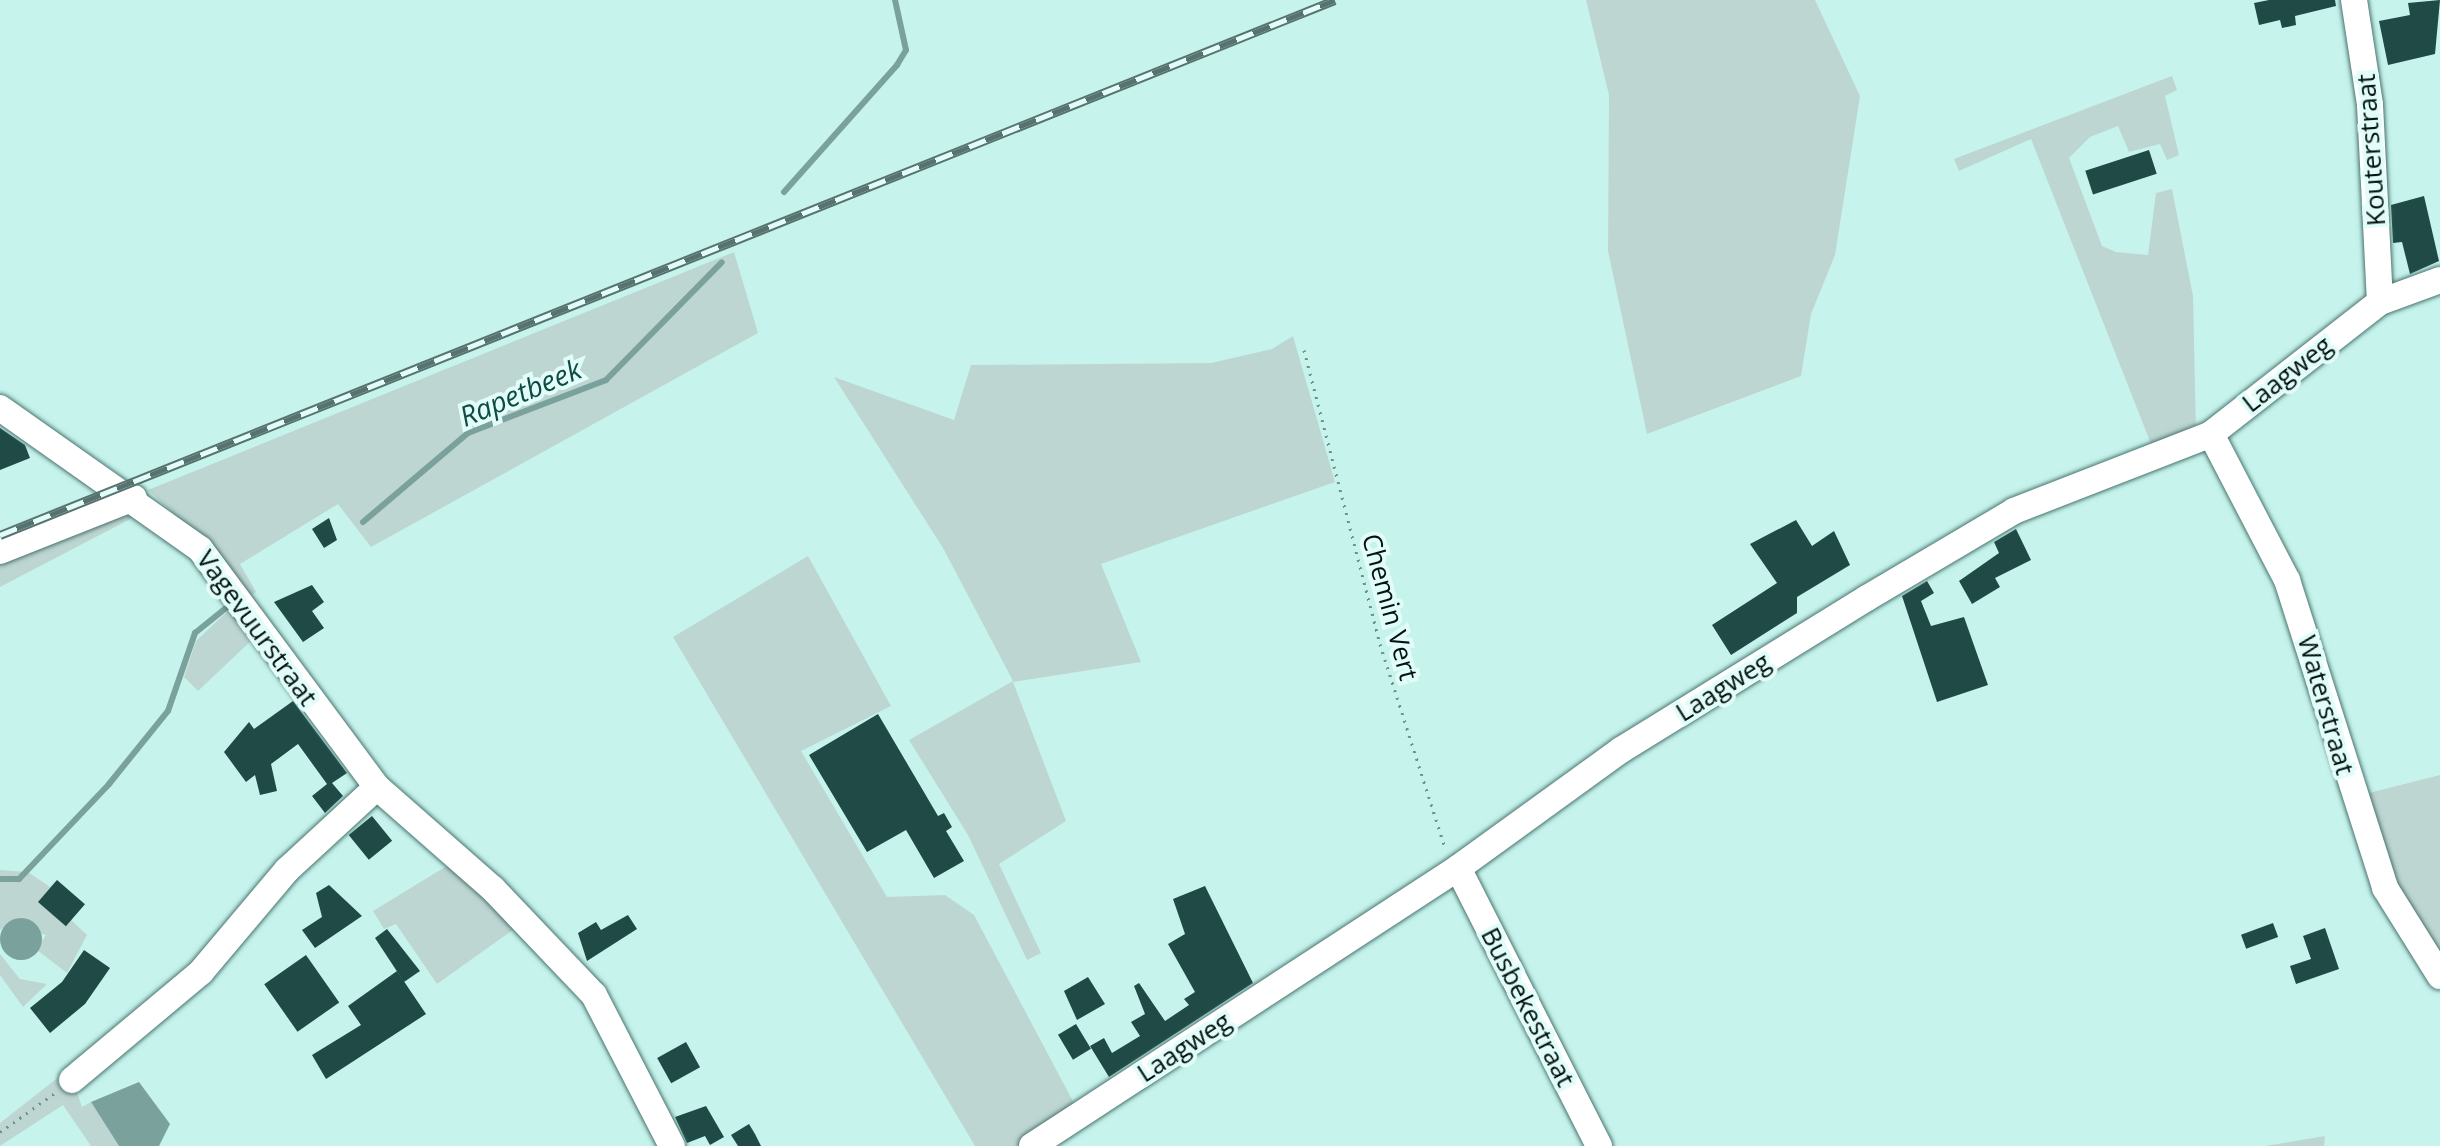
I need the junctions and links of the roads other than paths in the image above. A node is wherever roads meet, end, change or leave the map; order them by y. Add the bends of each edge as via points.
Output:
1 (2354, 0) edge
2 (2440, 280) edge
3 (2380, 302) junction
4 (0, 408) edge
5 (2211, 434) junction
6 (134, 498) junction
7 (0, 551) edge
8 (377, 787) junction
9 (1458, 868) junction
10 (2440, 976) edge
11 (72, 1080) road end
12 (672, 1146) edge
13 (1032, 1146) edge
14 (1599, 1146) edge

1 - 3 street, Kouterstraat via 2370,105
2 - 3 street, Laagweg
3 - 5 street, Laagweg
4 - 6 street, Vagevuurstraat
5 - 9 street, Laagweg via 2014,511 1621,750
5 - 10 street, Waterstraat via 2287,580 2385,888
6 - 7 street
6 - 8 street, Vagevuurstraat via 200,549
8 - 11 street via 287,870 201,972
8 - 12 street, Vagevuurstraat via 493,889 594,995
9 - 13 street, Laagweg
9 - 14 street, Busbekestraat

